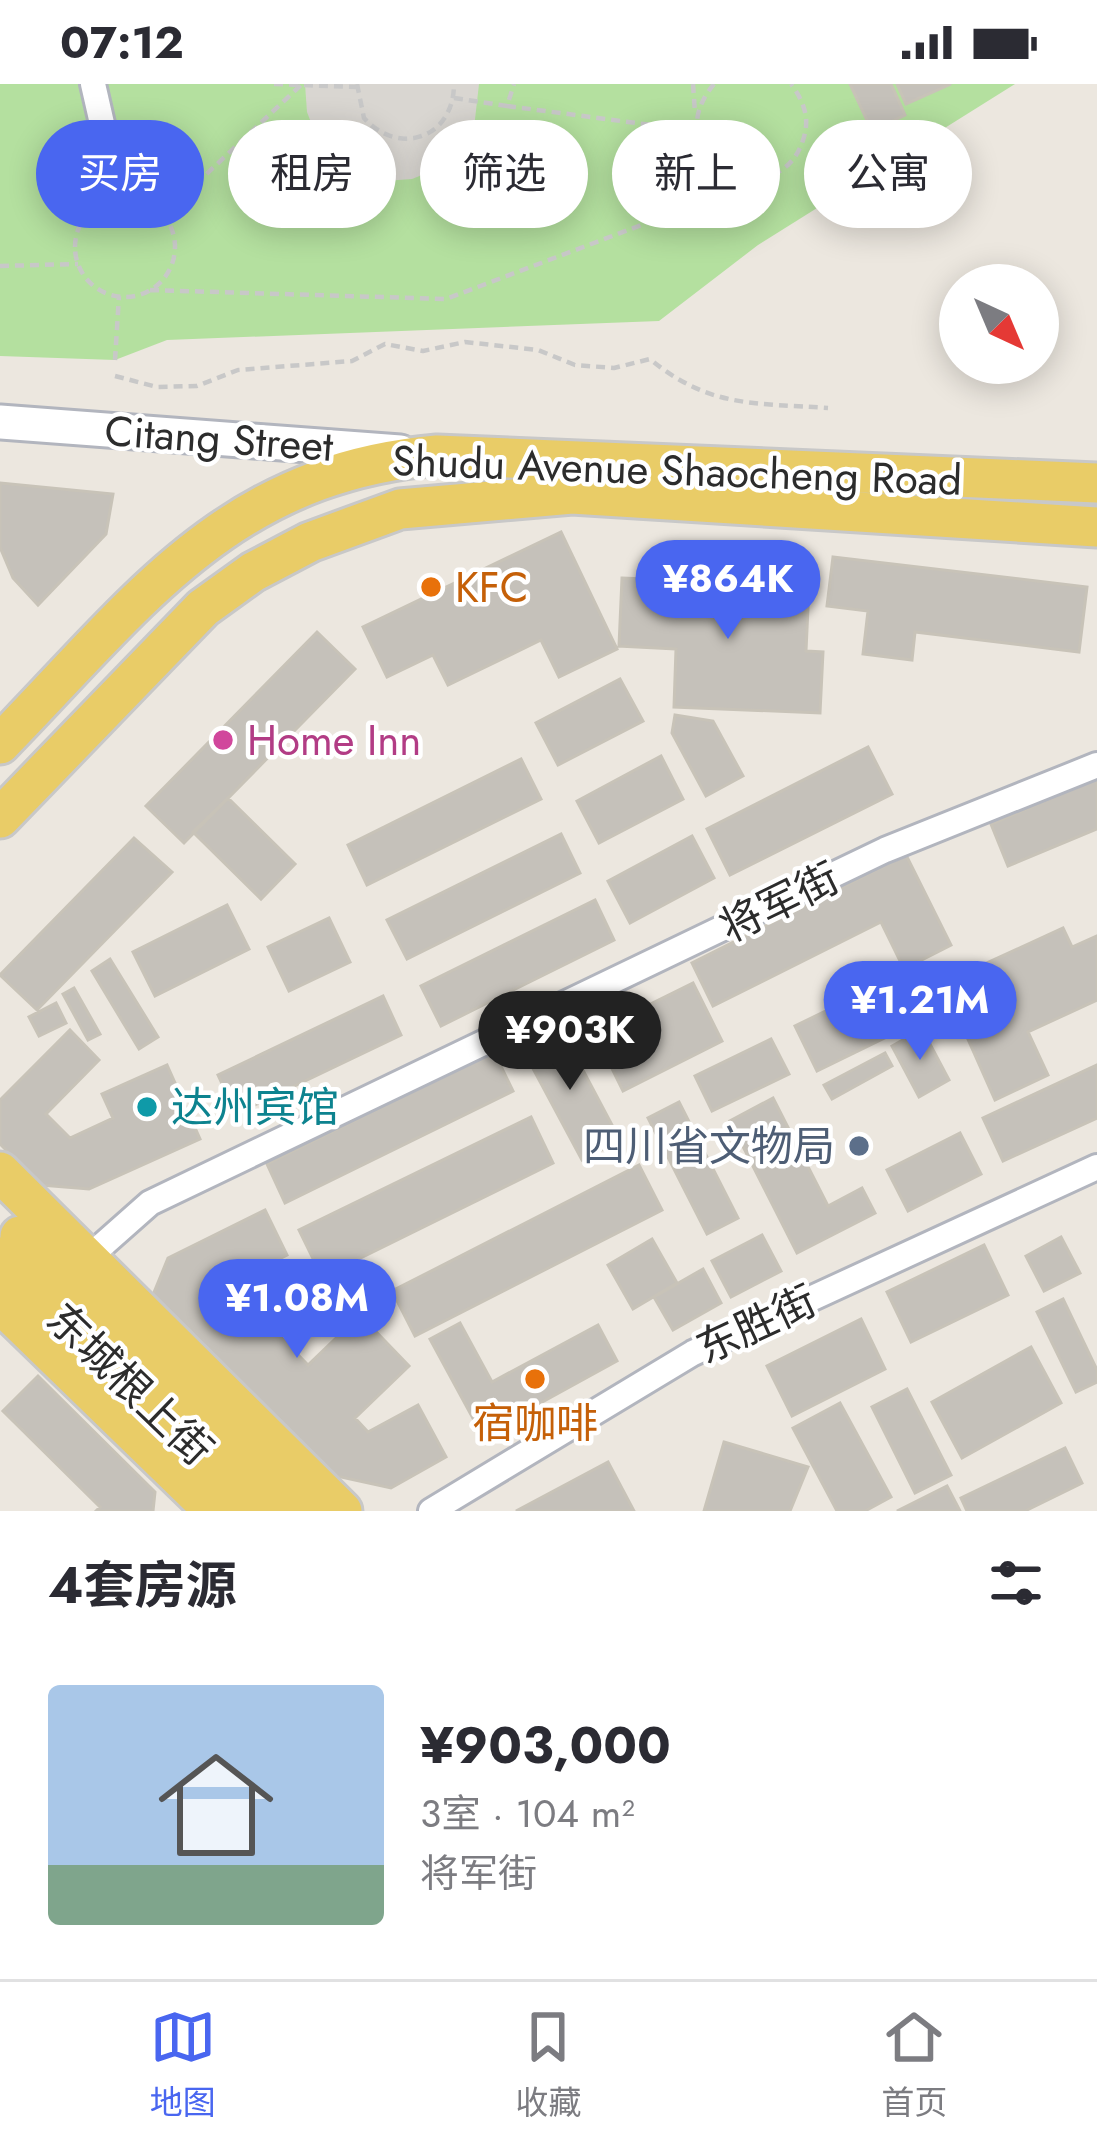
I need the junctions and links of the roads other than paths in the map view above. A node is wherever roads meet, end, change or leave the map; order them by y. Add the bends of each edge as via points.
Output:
1 (93, 84) edge
2 (101, 120) edge
3 (0, 422) edge
4 (437, 455) junction
5 (1097, 483) edge
6 (1097, 526) edge
7 (0, 744) edge
8 (1097, 765) edge
9 (0, 818) edge
10 (1097, 1167) edge
11 (0, 1172) edge
12 (10, 1246) edge
13 (88, 1257) junction
14 (0, 1303) edge
15 (214, 1511) edge
16 (260, 1511) edge
17 (302, 1511) edge
18 (342, 1511) edge
19 (431, 1511) edge

1 - 2 street
3 - 4 main road, Citang Street
4 - 5 main road, Shudu Avenue Shaocheng Road
4 - 7 main road, Shudu Avenue Shaocheng Road via 365,462 241,514 172,569
6 - 9 main road, Shudu Avenue Shaocheng Road via 572,494 400,509 310,542 203,608
8 - 13 street, 将军街 via 885,850 150,1203
10 - 19 street, 东胜街 via 692,1353
11 - 13 main road, 东城根上街
12 - 16 main road, 东城根上街
12 - 17 main road, 东城根上街
13 - 18 main road, 东城根上街
14 - 15 main road, 东城根上街

